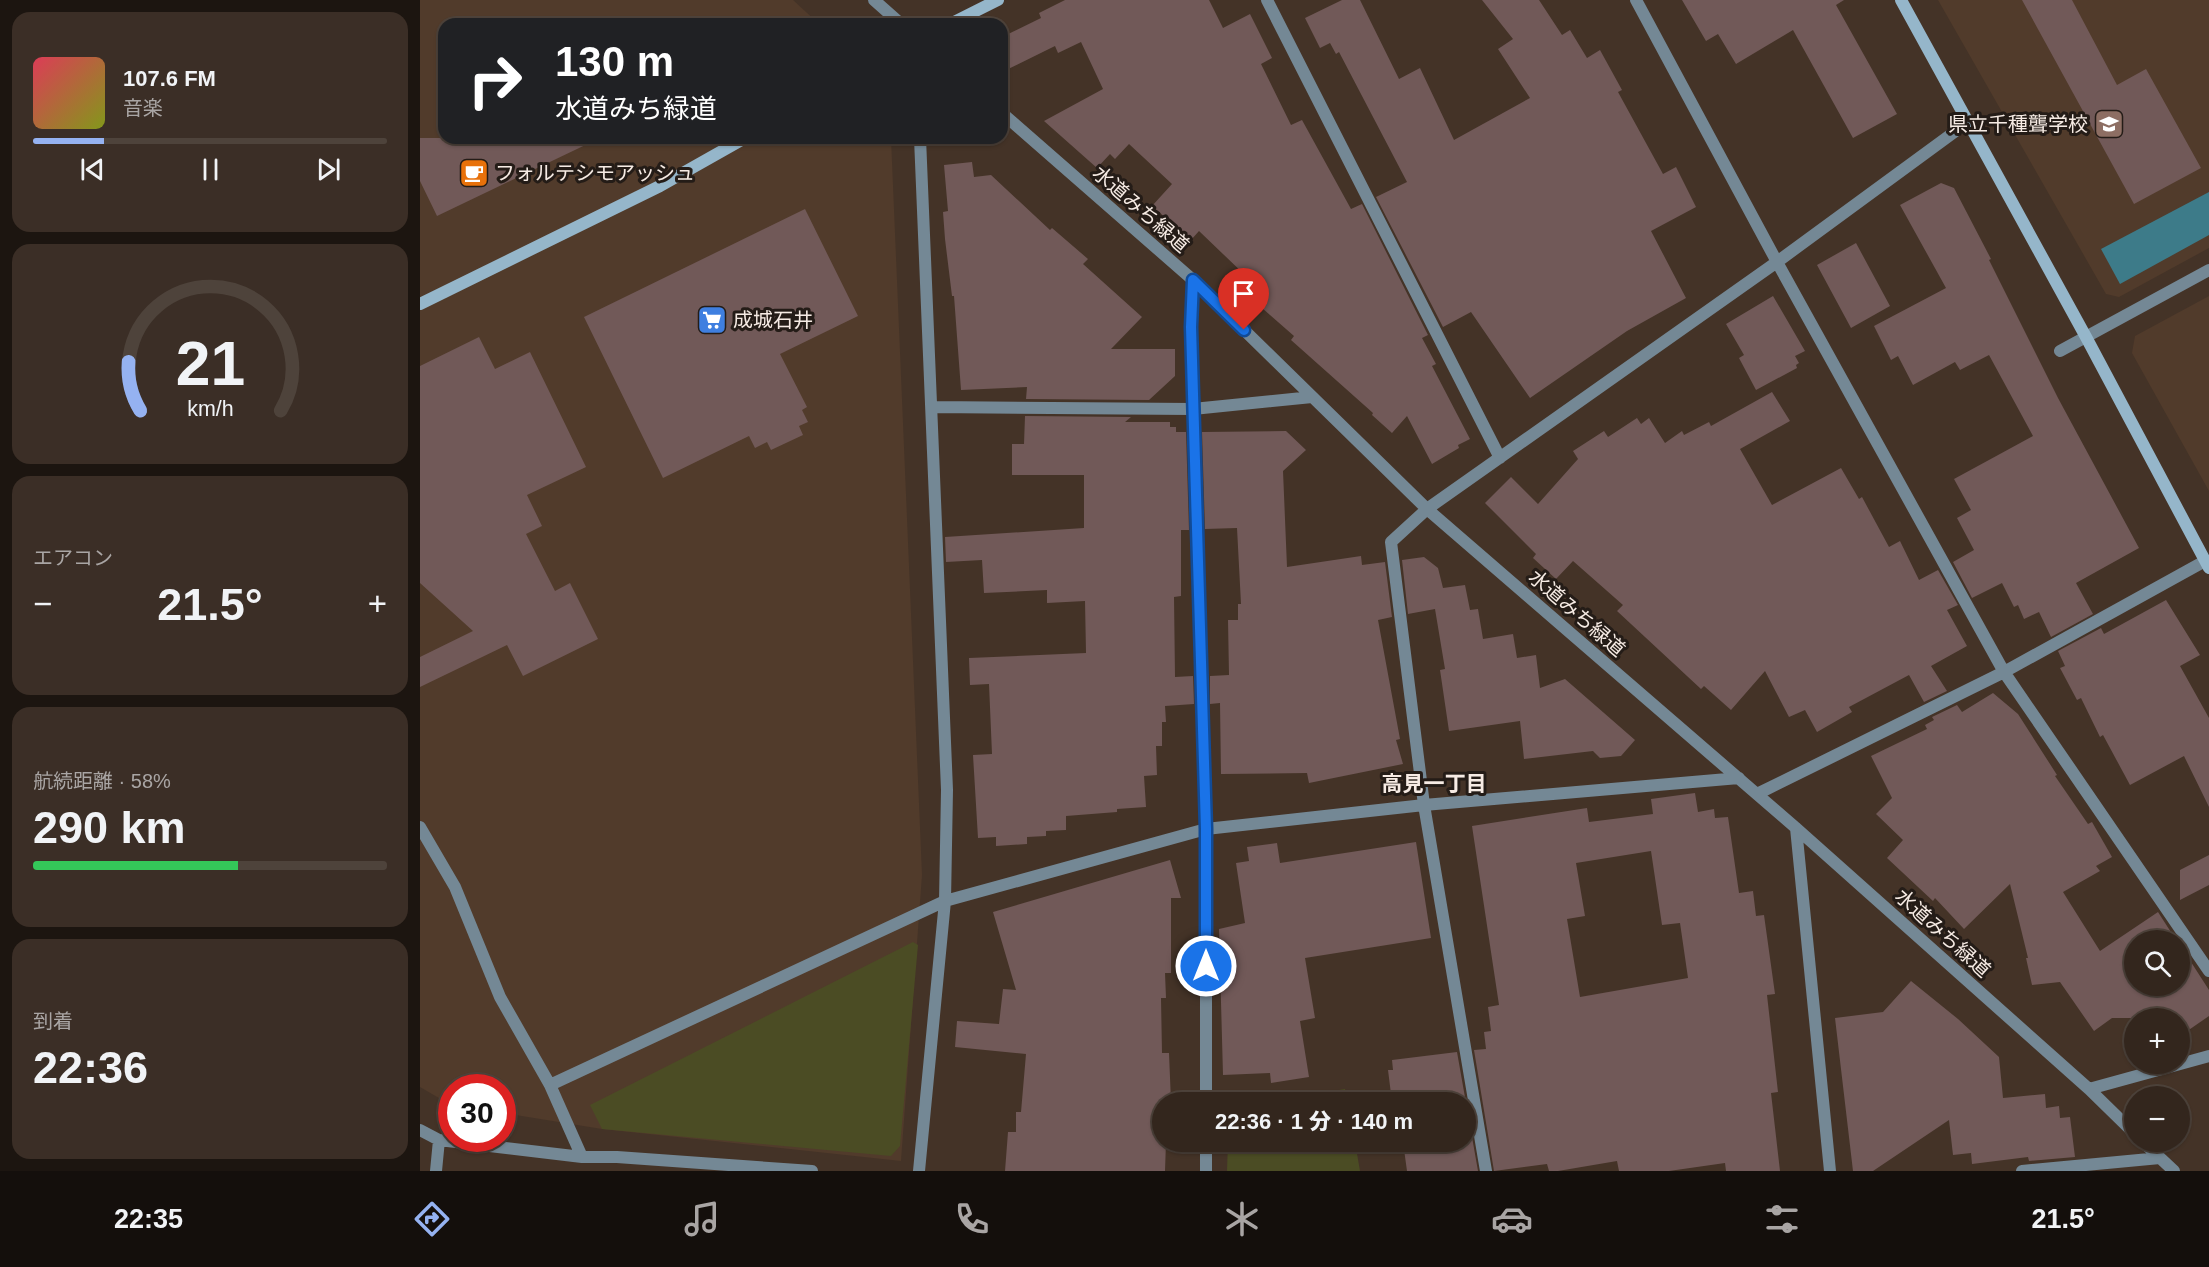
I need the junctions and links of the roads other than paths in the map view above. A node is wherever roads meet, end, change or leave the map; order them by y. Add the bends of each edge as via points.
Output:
1 (874, 0) edge
2 (998, 0) edge
3 (1267, 0) edge
4 (1636, 0) edge
5 (1901, 0) edge
6 (894, 18) edge
7 (962, 18) edge
8 (1008, 117) edge
9 (1968, 122) junction
10 (734, 144) edge
11 (921, 144) edge
12 (1778, 262) junction
13 (2209, 270) edge
14 (1193, 280) junction
15 (420, 304) edge
16 (2086, 337) junction
17 (2060, 351) dead end
18 (1312, 397) junction
19 (932, 407) junction
20 (1193, 409) junction
21 (1500, 458) junction
22 (1427, 509) junction
23 (2207, 564) edge
24 (2004, 672) junction
25 (1739, 778) junction
26 (1757, 794) junction
27 (1424, 805) junction
28 (420, 827) edge
29 (1796, 828) junction
30 (1206, 829) junction
31 (945, 901) junction
32 (2209, 971) edge
33 (2209, 1056) edge
34 (550, 1085) junction
35 (2089, 1089) junction
36 (1206, 1092) edge
37 (2124, 1123) edge
38 (420, 1130) edge
39 (438, 1139) edge
40 (516, 1149) edge
41 (438, 1150) edge
42 (1206, 1152) edge
43 (2154, 1152) edge
44 (582, 1156) junction
45 (617, 1157) junction
46 (2160, 1158) junction
47 (436, 1171) edge
48 (617, 1171) edge
49 (812, 1171) edge
50 (919, 1171) edge
51 (1206, 1171) edge
52 (1486, 1171) edge
53 (1830, 1171) edge
54 (2022, 1171) edge
55 (2174, 1171) edge

1 - 6 street
2 - 7 street
3 - 21 street
4 - 12 street
5 - 9 street
8 - 14 street, 水道みち緑道
9 - 12 street
9 - 16 street
10 - 15 street via 660,186
11 - 19 street
12 - 21 street
12 - 24 street
13 - 16 street
14 - 18 street, 水道みち緑道
14 - 20 street
16 - 17 street
16 - 23 street
18 - 20 street
18 - 22 street, 水道みち緑道
19 - 20 street
19 - 31 street via 946,790
20 - 30 street
21 - 22 street
22 - 25 street, 水道みち緑道
22 - 27 street via 1391,542
23 - 24 street
24 - 26 street
24 - 32 street
25 - 26 street, 水道みち緑道
25 - 27 street
26 - 29 street, 水道みち緑道
27 - 30 street
27 - 52 street
28 - 34 street via 455,887 500,997
29 - 35 street, 水道みち緑道
29 - 53 street
30 - 31 street
30 - 36 street
31 - 34 street
31 - 50 street
33 - 35 street
34 - 44 street
35 - 37 street, 水道みち緑道
38 - 39 street
40 - 44 street
41 - 47 street
42 - 51 street
43 - 46 street
44 - 45 street
45 - 48 street
45 - 49 street
46 - 54 street
46 - 55 street

